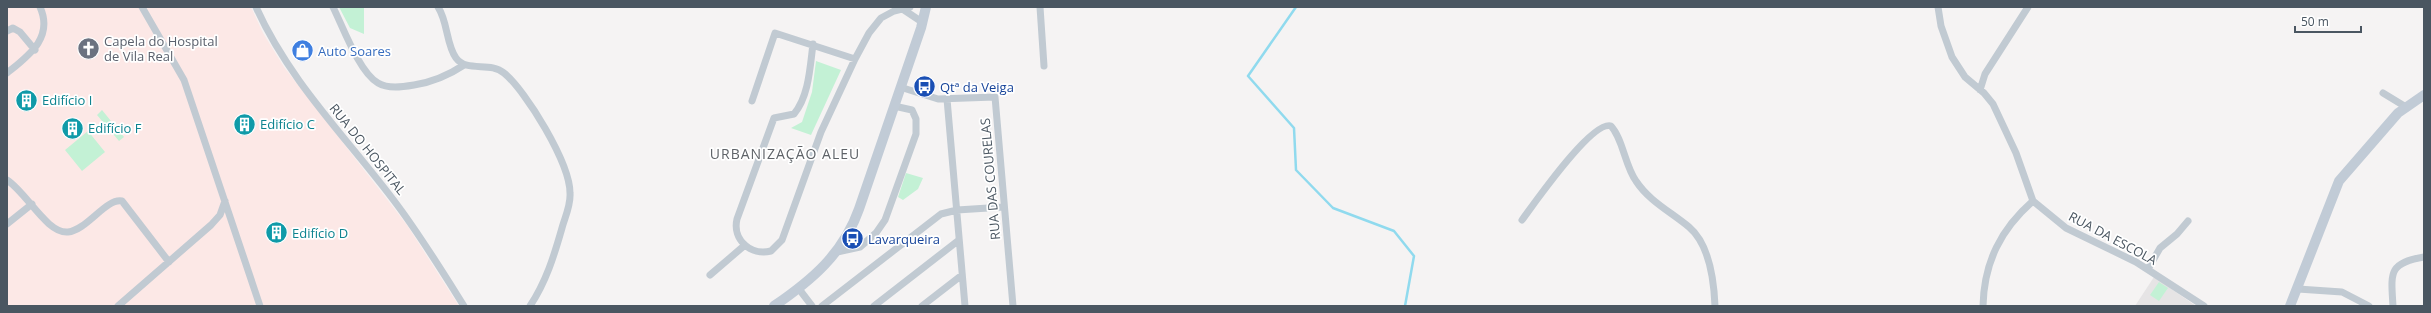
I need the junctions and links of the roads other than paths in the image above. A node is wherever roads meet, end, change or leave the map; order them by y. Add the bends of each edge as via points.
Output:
1 (40, 7) edge
2 (142, 7) edge
3 (256, 7) edge
4 (333, 7) edge
5 (438, 7) edge
6 (926, 7) edge
7 (1040, 7) edge
8 (1938, 7) edge
9 (2028, 7) edge
10 (907, 8) edge
11 (922, 22) junction
12 (7, 31) edge
13 (813, 44) junction
14 (35, 50) junction
15 (855, 59) junction
16 (464, 64) junction
17 (1044, 66) dead end
18 (7, 73) edge
19 (900, 87) junction
20 (1980, 90) junction
21 (2383, 93) dead end
22 (2424, 95) edge
23 (947, 99) junction
24 (752, 101) dead end
25 (894, 106) junction
26 (2406, 107) junction
27 (7, 180) edge
28 (225, 200) junction
29 (2033, 201) junction
30 (32, 204) junction
31 (1004, 207) junction
32 (957, 210) junction
33 (1522, 220) dead end
34 (2188, 221) dead end
35 (7, 224) edge
36 (960, 240) junction
37 (744, 245) junction
38 (837, 252) junction
39 (2424, 257) edge
40 (169, 262) junction
41 (2148, 269) junction
42 (710, 275) dead end
43 (962, 275) junction
44 (799, 289) junction
45 (2298, 289) junction
46 (118, 306) edge
47 (260, 306) edge
48 (464, 306) edge
49 (530, 306) edge
50 (774, 306) edge
51 (812, 306) edge
52 (822, 306) edge
53 (874, 306) edge
54 (922, 306) edge
55 (965, 306) edge
56 (1013, 306) edge
57 (1715, 306) edge
58 (1983, 306) edge
59 (2204, 306) edge
60 (2290, 306) edge
61 (2369, 306) edge
62 (2394, 306) edge
63 (2397, 306) edge

1 - 14 street via 44,28 42,40
2 - 28 street via 184,80
3 - 48 street, RUA DO HOSPITAL via 273,42 296,78 402,210
4 - 16 street via 366,70 382,85 393,87 419,84 442,78
5 - 16 street via 445,21 454,55
6 - 11 street
7 - 17 street
8 - 20 street via 1941,26 1952,57 1965,77
9 - 20 street via 1985,74
10 - 11 street
10 - 15 street via 881,18 869,33
11 - 19 street
12 - 14 street via 13,28 18,30
13 - 15 street
13 - 24 street via 775,33
13 - 37 street via 802,100 794,114 774,118 739,212 736,228 738,237
14 - 18 street
15 - 37 street via 821,132 782,240 776,248 766,252
16 - 49 street via 491,67 510,78 549,136 569,186 569,204 552,264
19 - 23 street via 933,98
19 - 25 street
20 - 29 street via 1993,104 2013,146
21 - 26 street
22 - 26 street
23 - 31 street, RUA DAS COURELAS via 995,97
23 - 32 street
25 - 38 street via 856,216
25 - 38 street via 908,108 914,112 917,129 890,209 879,230 862,246
26 - 45 street via 2392,119 2339,181
27 - 30 street via 19,188
28 - 40 street via 216,220
28 - 47 street
29 - 41 street, RUA DA ESCOLA via 2074,233
29 - 58 street via 2012,220 1999,242 1987,277
30 - 35 street
30 - 40 street via 50,226 66,232 82,227 114,202 122,201
31 - 32 street
31 - 56 street, RUA DAS COURELAS
32 - 36 street
32 - 52 street via 939,215
33 - 57 street via 1569,157 1602,127 1611,126 1635,181 1701,240 1712,278
34 - 41 street via 2160,248
36 - 43 street
36 - 53 street
37 - 42 street
38 - 44 street via 820,272
39 - 62 street via 2404,261 2397,267 2392,281
40 - 46 street
41 - 59 street, RUA DA ESCOLA
43 - 54 street
43 - 55 street
44 - 50 street
44 - 51 street
45 - 60 street
45 - 61 street via 2342,292
62 - 63 street

